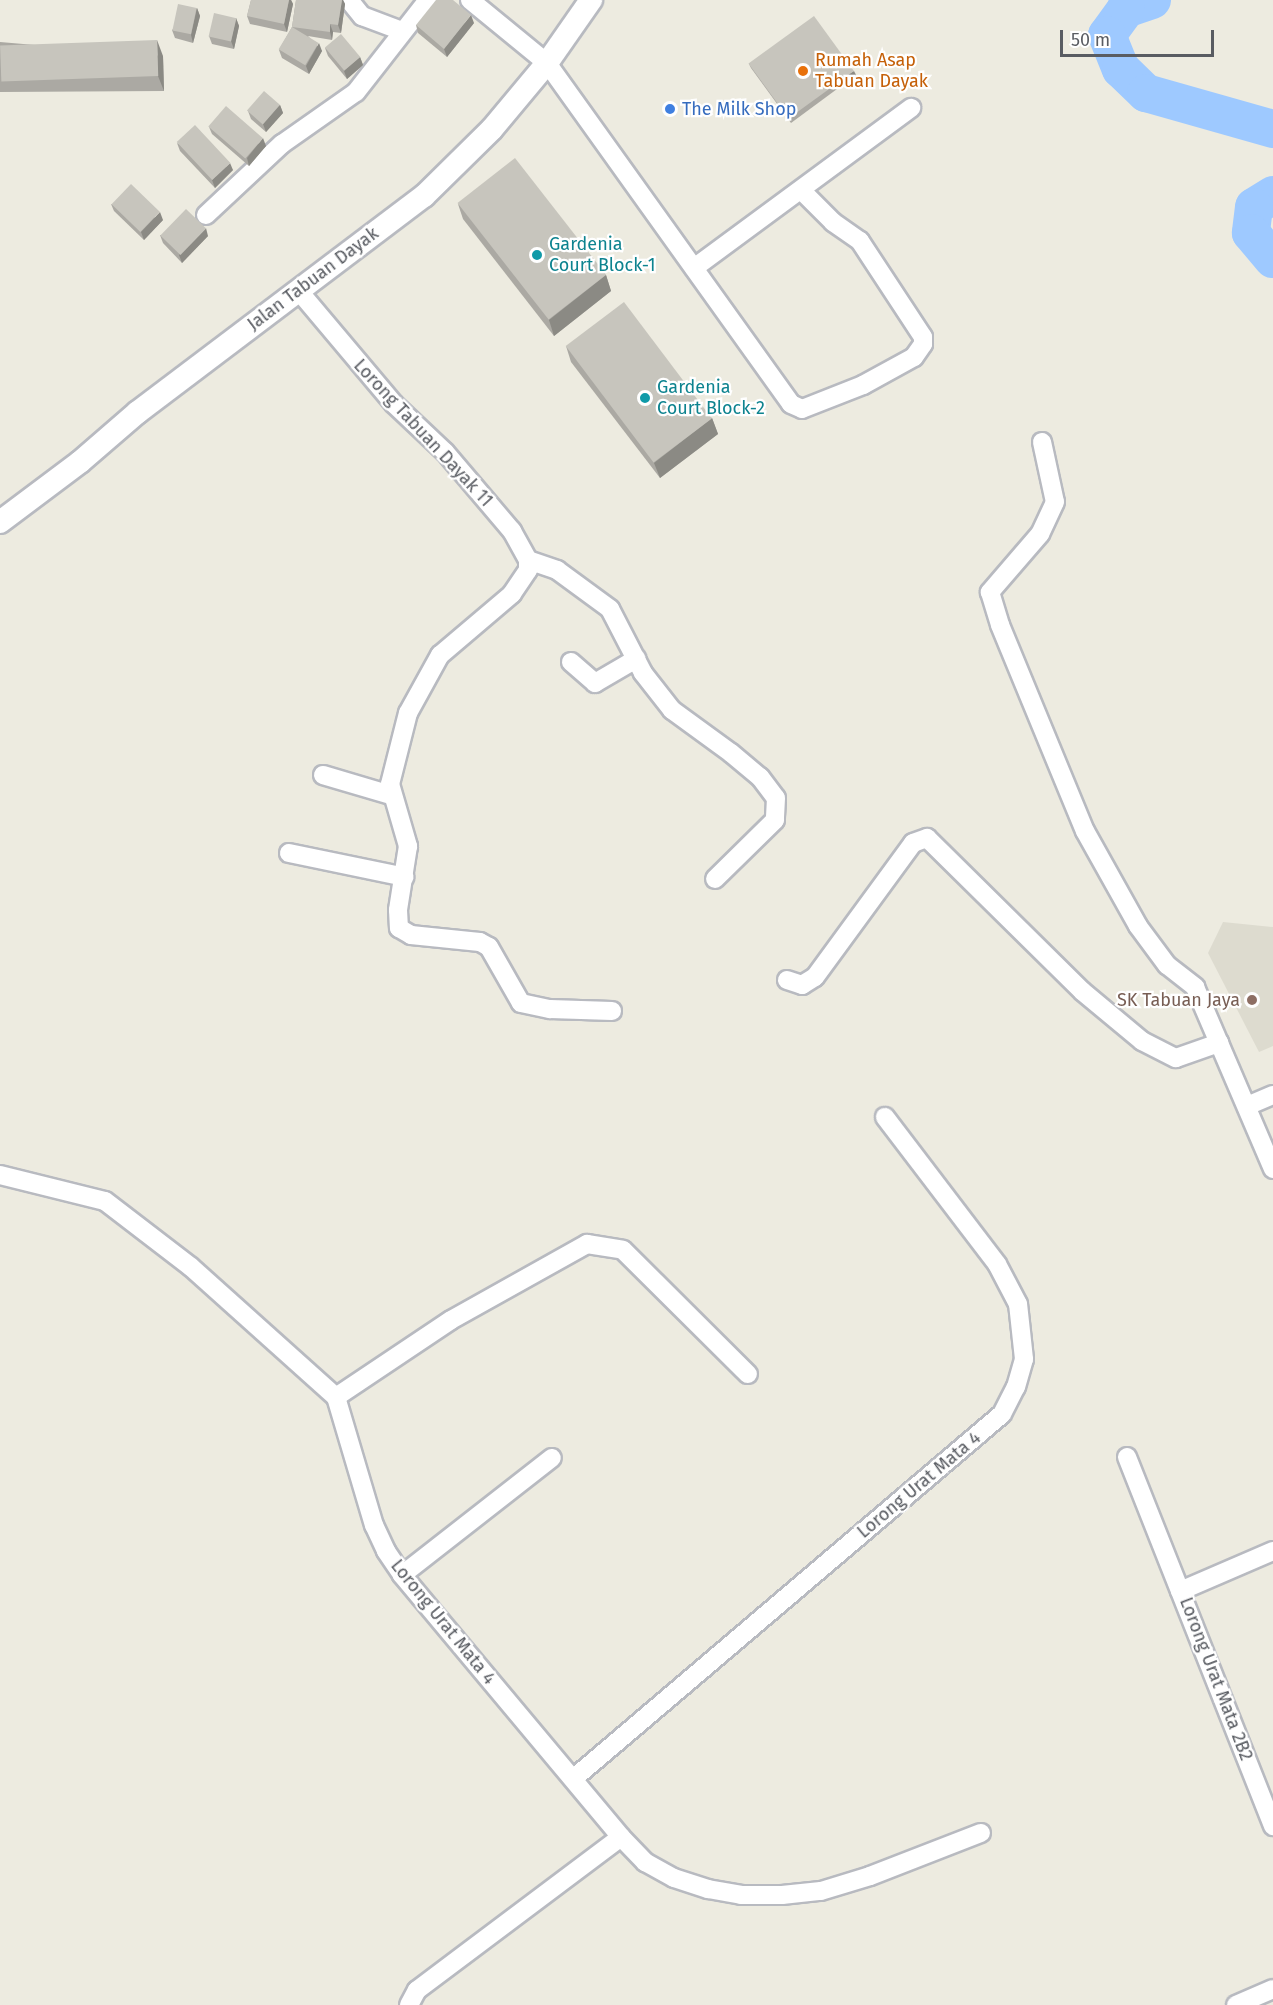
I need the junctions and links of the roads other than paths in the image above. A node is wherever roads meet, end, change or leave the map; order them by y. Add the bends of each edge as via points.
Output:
1 (349, 0) edge
2 (428, 0) edge
3 (470, 0) edge
4 (591, 0) edge
5 (402, 31) junction
6 (547, 63) junction
7 (911, 108) dead end
8 (802, 191) junction
9 (206, 215) dead end
10 (694, 268) junction
11 (298, 290) junction
12 (1041, 442) dead end
13 (0, 522) edge
14 (528, 560) junction
15 (636, 659) junction
16 (572, 662) dead end
17 (323, 775) dead end
18 (391, 795) junction
19 (289, 853) dead end
20 (405, 877) junction
21 (715, 879) dead end
22 (787, 980) dead end
23 (612, 1011) dead end
24 (1219, 1043) junction
25 (1273, 1095) edge
26 (1247, 1106) junction
27 (885, 1116) dead end
28 (1273, 1169) edge
29 (0, 1175) edge
30 (748, 1374) dead end
31 (336, 1397) junction
32 (1127, 1457) dead end
33 (552, 1458) dead end
34 (1273, 1551) edge
35 (402, 1575) junction
36 (1180, 1591) junction
37 (573, 1779) junction
38 (1273, 1826) edge
39 (981, 1833) dead end
40 (621, 1837) junction
41 (1273, 1989) edge
42 (409, 2005) edge
43 (1236, 2005) edge

1 - 5 street via 362,16
2 - 5 street
3 - 6 street
4 - 6 street, Jalan Tabuan Dayak
5 - 9 street via 356,92 282,144
6 - 10 street
6 - 11 street, Jalan Tabuan Dayak via 492,129 424,196
7 - 8 street
8 - 10 street
8 - 10 street via 833,222 860,241 923,337 914,357 855,388 802,409 791,404
11 - 13 street, Jalan Tabuan Dayak
11 - 14 street, Lorong Tabuan Dayak 11 via 394,404 446,452 512,531
12 - 24 street via 1054,502 1040,534 990,592 1085,831 1138,926 1167,964 1195,987
14 - 15 street via 557,570 610,609
14 - 18 street via 528,570 512,594 440,655 425,678 408,713 390,784
15 - 16 street via 595,683
15 - 21 street via 672,710 752,771 776,798 775,820
17 - 18 street
18 - 20 street via 408,846
19 - 20 street
20 - 23 street via 397,919 404,933 480,942 489,947 521,1003 550,1009
22 - 24 street via 802,985 815,977 913,843 927,838 1082,990 1142,1041 1176,1058
24 - 26 street
25 - 26 street
26 - 28 street
27 - 37 street, Lorong Urat Mata 4 via 997,1264 1018,1304 1024,1359 1016,1387 1002,1414
29 - 31 street via 89,1195 129,1219 191,1267
30 - 31 street via 623,1250 587,1244 451,1320
31 - 35 street, Lorong Urat Mata 4 via 374,1525
32 - 36 street
33 - 35 street
34 - 36 street, Lorong Urat Mata 2B2
35 - 37 street, Lorong Urat Mata 4
36 - 38 street, Lorong Urat Mata 2B2
37 - 40 street, Lorong Urat Mata 4
39 - 40 street, Lorong Urat Mata 4 via 870,1876 821,1891 782,1895 741,1895 674,1878 645,1862
40 - 42 street via 417,1990
41 - 43 street

